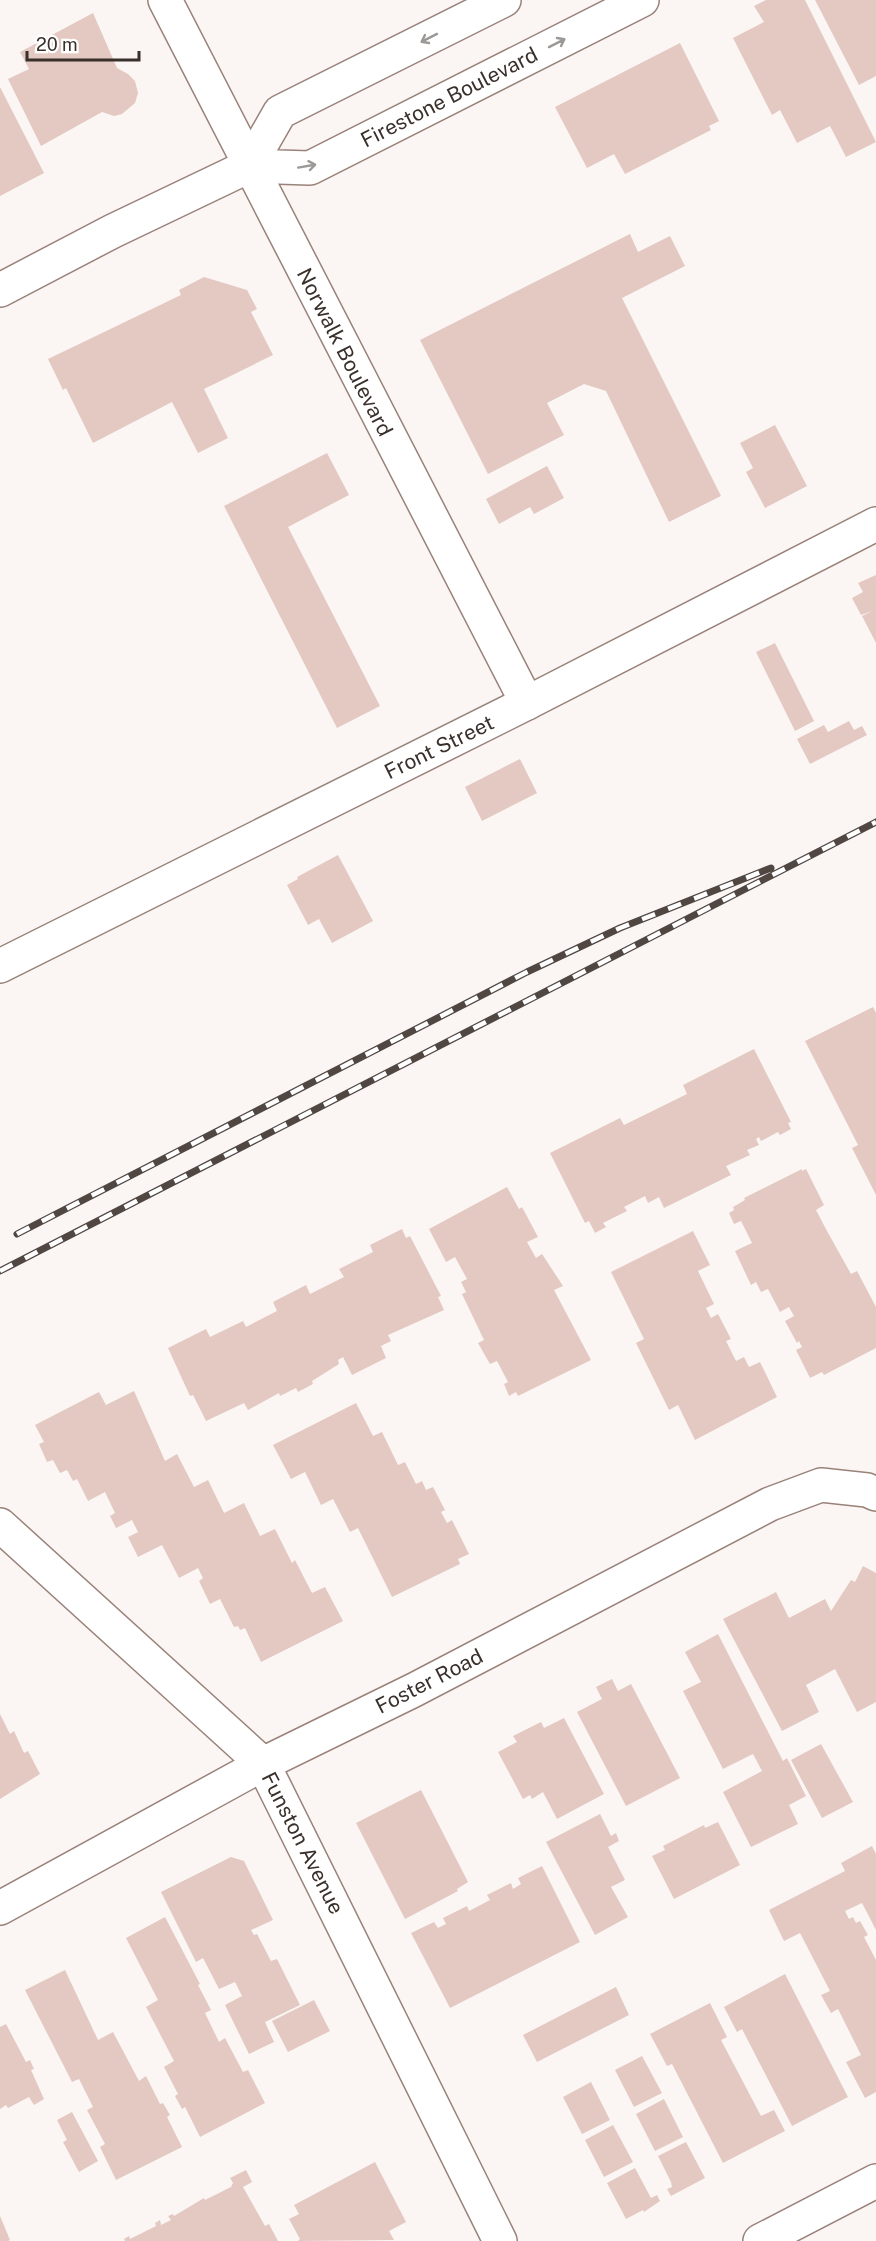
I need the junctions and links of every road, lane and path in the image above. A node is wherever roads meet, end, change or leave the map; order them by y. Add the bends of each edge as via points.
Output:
1 (165, 0) edge
2 (504, 0) edge
3 (642, 0) edge
4 (249, 166) junction
5 (0, 290) edge
6 (876, 524) edge
7 (527, 703) junction
8 (0, 966) edge
9 (872, 1492) edge
10 (0, 1525) edge
11 (263, 1764) junction
12 (0, 1908) edge
13 (876, 2181) edge
14 (500, 2241) edge
15 (760, 2241) edge

1 - 4 street, Norwalk Boulevard
2 -> 4 street via 280,112
4 -> 3 street, Firestone Boulevard via 310,168
4 - 5 street, Firestone Boulevard
4 - 7 street, Norwalk Boulevard
6 - 7 street, Front Street
7 - 8 street, Front Street
9 - 11 street, Foster Road via 821,1485 770,1504 414,1690
10 - 11 street, Funston Avenue
11 - 12 street, Foster Road
11 - 14 street, Funston Avenue
13 - 15 street

